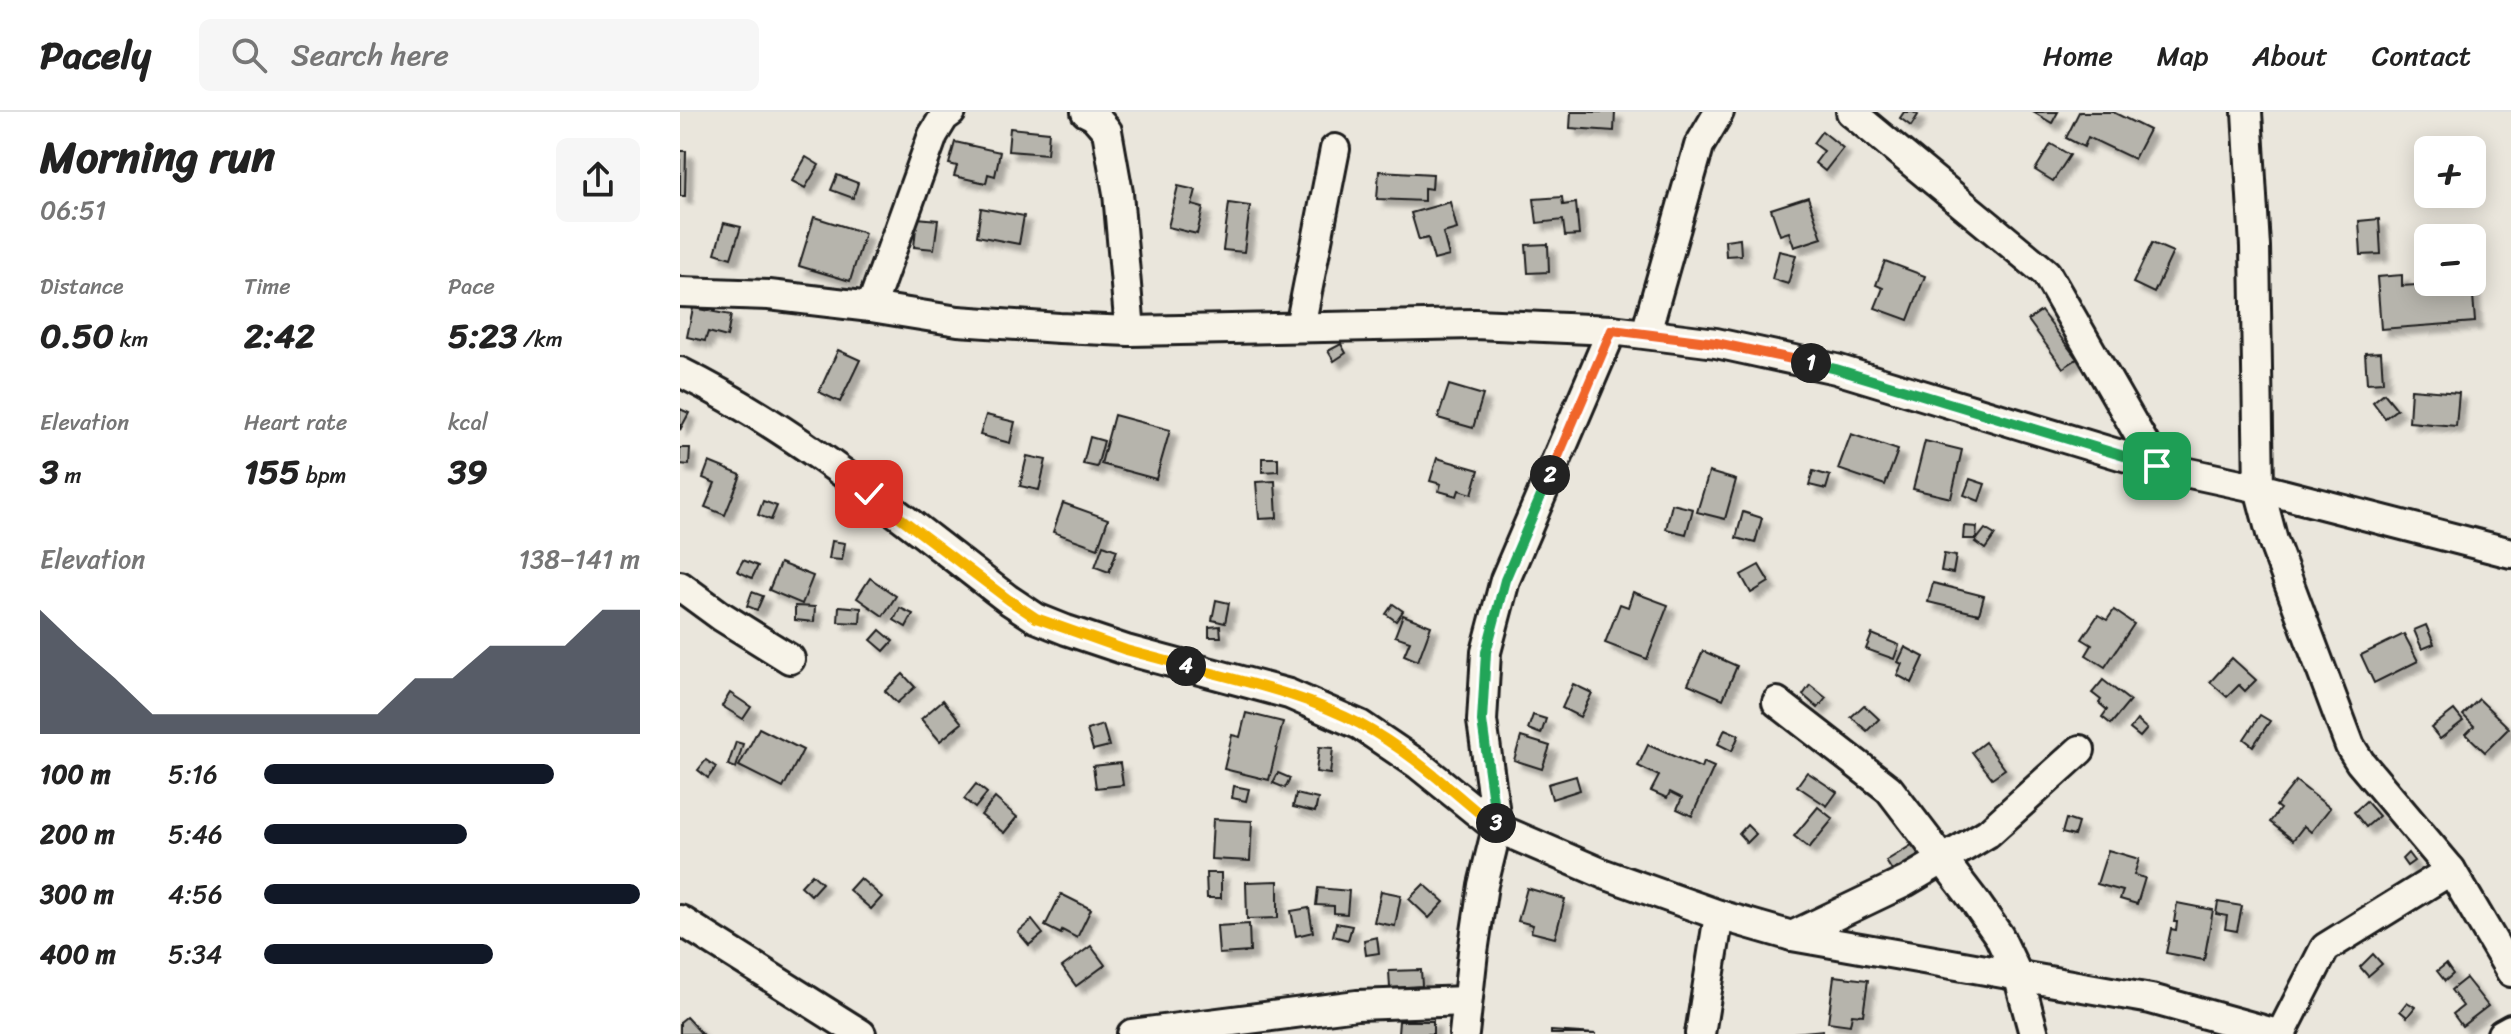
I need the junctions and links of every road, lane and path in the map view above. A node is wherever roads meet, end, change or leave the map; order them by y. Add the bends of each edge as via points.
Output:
1 (951, 112) edge
2 (1086, 112) edge
3 (1719, 112) edge
4 (1851, 112) edge
5 (2247, 112) edge
6 (1335, 149) dead end
7 (680, 292) edge
8 (871, 307) junction
9 (1300, 327) junction
10 (1612, 330) junction
11 (1130, 331) junction
12 (1646, 333) junction
13 (680, 372) edge
14 (2157, 466) junction
15 (2259, 488) junction
16 (2511, 553) edge
17 (680, 586) edge
18 (790, 659) dead end
19 (1777, 702) dead end
20 (2080, 750) dead end
21 (1497, 828) junction
22 (1944, 860) junction
23 (2451, 870) junction
24 (1719, 915) junction
25 (680, 920) edge
26 (1792, 936) junction
27 (2511, 972) edge
28 (2019, 978) junction
29 (1467, 1001) junction
30 (1240, 1028) edge
31 (2511, 1029) edge
32 (861, 1034) edge
33 (1132, 1034) edge
34 (1464, 1034) edge
35 (1700, 1034) edge
36 (2034, 1034) edge
37 (2279, 1034) edge
38 (2502, 1034) edge

1 - 8 street via 933,135
2 - 11 street via 1107,131
3 - 12 street via 1699,146
4 - 14 street via 2046,273
5 - 15 street
6 - 9 street
7 - 8 street
8 - 11 street via 958,321
9 - 10 street via 1475,324
9 - 11 street
10 - 12 street
10 - 21 street via 1505,580 1486,652 1482,721
12 - 14 street via 1836,369
13 - 21 street via 793,436 1036,618 1126,650 1289,694 1360,725
14 - 15 street
15 - 16 street
15 - 23 street via 2273,541 2350,746
17 - 18 street
19 - 22 street via 1889,789
20 - 22 street via 1988,833
21 - 24 street
21 - 29 street via 1483,885
22 - 26 street
22 - 28 street via 1999,936
23 - 27 street
23 - 37 street via 2325,948
24 - 26 street
24 - 35 street
25 - 32 street
26 - 28 street
28 - 36 street
28 - 37 street via 2151,999
29 - 30 street via 1357,1005
29 - 34 street
30 - 33 street
31 - 38 street

